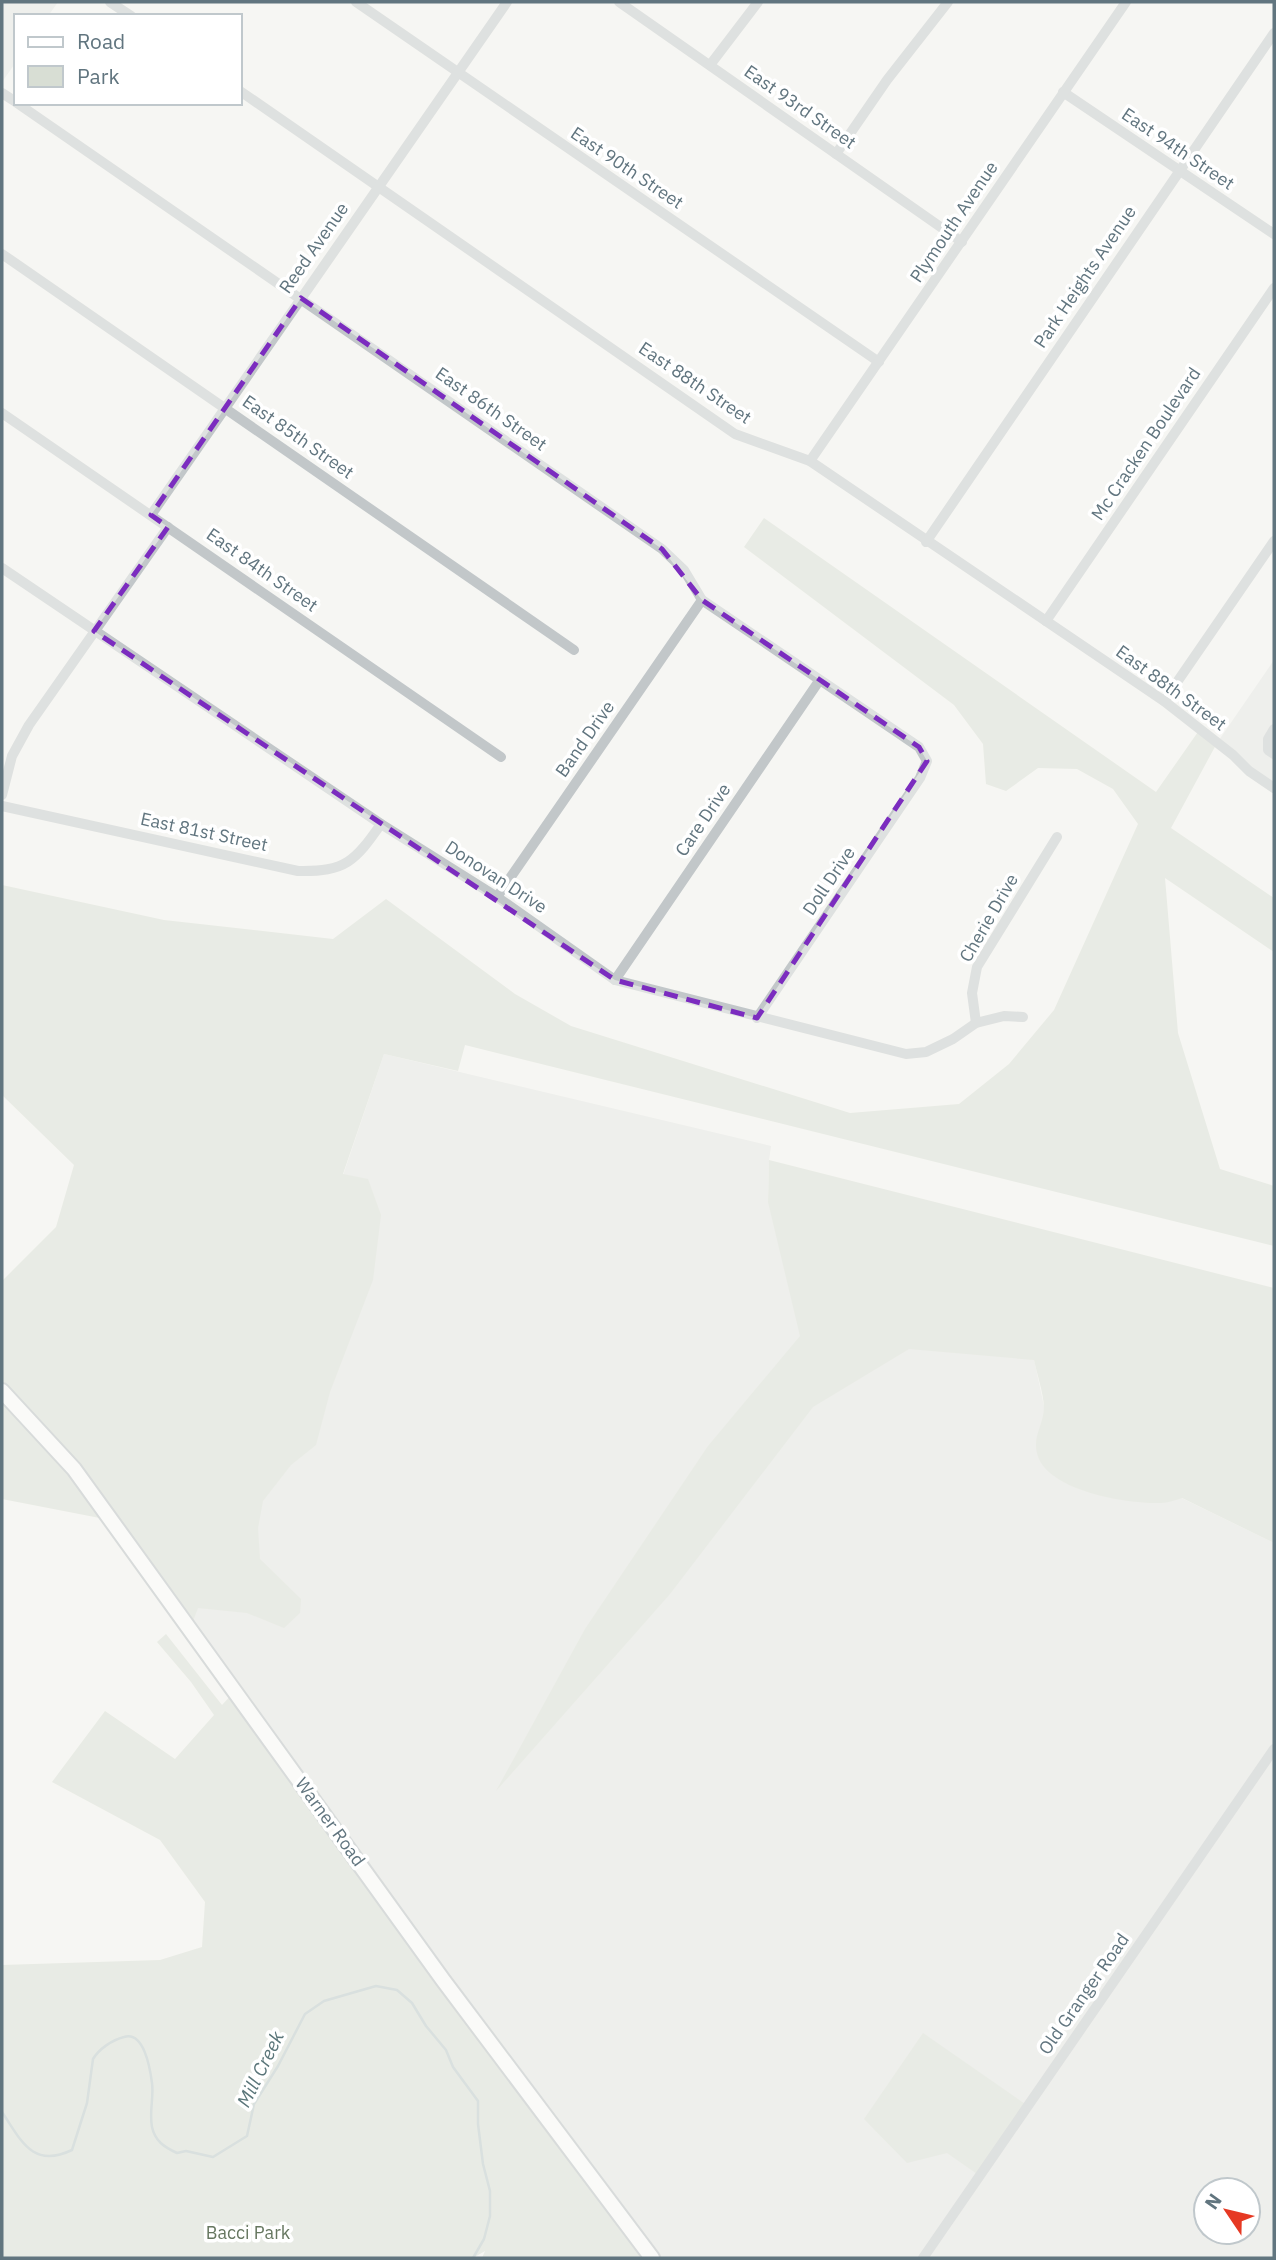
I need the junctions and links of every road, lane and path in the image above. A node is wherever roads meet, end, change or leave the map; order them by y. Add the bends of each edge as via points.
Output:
1 (110, 2) edge
2 (356, 2) edge
3 (507, 2) edge
4 (619, 2) edge
5 (758, 2) edge
6 (947, 2) edge
7 (1126, 2) edge
8 (128, 14) edge
9 (1274, 33) edge
10 (710, 65) junction
11 (458, 73) junction
12 (242, 92) edge
13 (1063, 92) junction
14 (20, 105) edge
15 (836, 154) junction
16 (1179, 172) junction
17 (379, 186) junction
18 (1274, 234) edge
19 (962, 242) junction
20 (2, 254) edge
21 (1274, 288) edge
22 (301, 298) junction
23 (879, 362) junction
24 (224, 408) junction
25 (2, 413) edge
26 (810, 461) junction
27 (151, 515) junction
28 (168, 527) junction
29 (1274, 541) edge
30 (926, 542) junction
31 (2, 568) edge
32 (702, 600) junction
33 (1046, 621) junction
34 (94, 631) junction
35 (573, 650) dead end
36 (820, 681) junction
37 (1164, 701) junction
38 (1274, 729) edge
39 (1274, 754) edge
40 (501, 757) dead end
41 (926, 761) joint
42 (1274, 788) edge
43 (2, 795) edge
44 (2, 806) edge
45 (381, 824) junction
46 (1056, 836) dead end
47 (497, 897) junction
48 (615, 980) junction
49 (1023, 1017) dead end
50 (757, 1018) junction
51 (976, 1023) junction
52 (2, 1391) edge
53 (1274, 1749) edge
54 (652, 2258) edge
55 (923, 2258) edge

1 - 8 street
2 - 11 street, East 90th Street
3 - 11 street, Reed Avenue
4 - 10 street, East 93rd Street
5 - 10 street
6 - 15 street
7 - 13 street, Plymouth Avenue
9 - 16 street, Park Heights Avenue
10 - 15 street, East 93rd Street
11 - 17 street, Reed Avenue
11 - 23 street, East 90th Street
12 - 17 street, East 88th Street
13 - 16 street, East 94th Street
13 - 19 street, Plymouth Avenue
14 - 22 street, East 86th Street
15 - 19 street, East 93rd Street
16 - 18 street, East 94th Street
16 - 30 street, Park Heights Avenue
17 - 22 street, Reed Avenue
17 - 26 street, East 88th Street via 735,434
19 - 23 street, Plymouth Avenue
20 - 24 street, East 85th Street
21 - 33 street, Mc Cracken Boulevard
22 - 24 street, Reed Avenue
22 - 32 street, East 86th Street via 662,549 684,570
23 - 26 street, Plymouth Avenue
24 - 27 street, Reed Avenue
24 - 35 street, East 85th Street
25 - 27 street, East 84th Street
26 - 30 street, East 88th Street
27 - 28 street, East 84th Street
28 - 34 street
28 - 40 street, East 84th Street
29 - 37 street
30 - 33 street, East 88th Street
31 - 34 street, Donovan Drive
32 - 36 street, East 86th Street
32 - 47 street, Band Drive
33 - 37 street, East 88th Street
34 - 43 street via 29,725 12,756
34 - 45 street, Donovan Drive
36 - 41 street, East 86th Street via 919,747
36 - 48 street, Care Drive
37 - 42 street, East 88th Street
38 - 39 street via 1268,750
41 - 50 street, Doll Drive via 920,778
44 - 45 street, East 81st Street via 298,871 342,866 361,852
45 - 47 street, Donovan Drive
46 - 51 street, Cherie Drive via 977,967 972,993
47 - 48 street, Donovan Drive
48 - 50 street, Donovan Drive
49 - 51 street, Donovan Drive
50 - 51 street, Donovan Drive via 906,1054 926,1052
52 - 54 main road, Warner Road via 74,1469 443,1980
53 - 55 street, Old Granger Road

